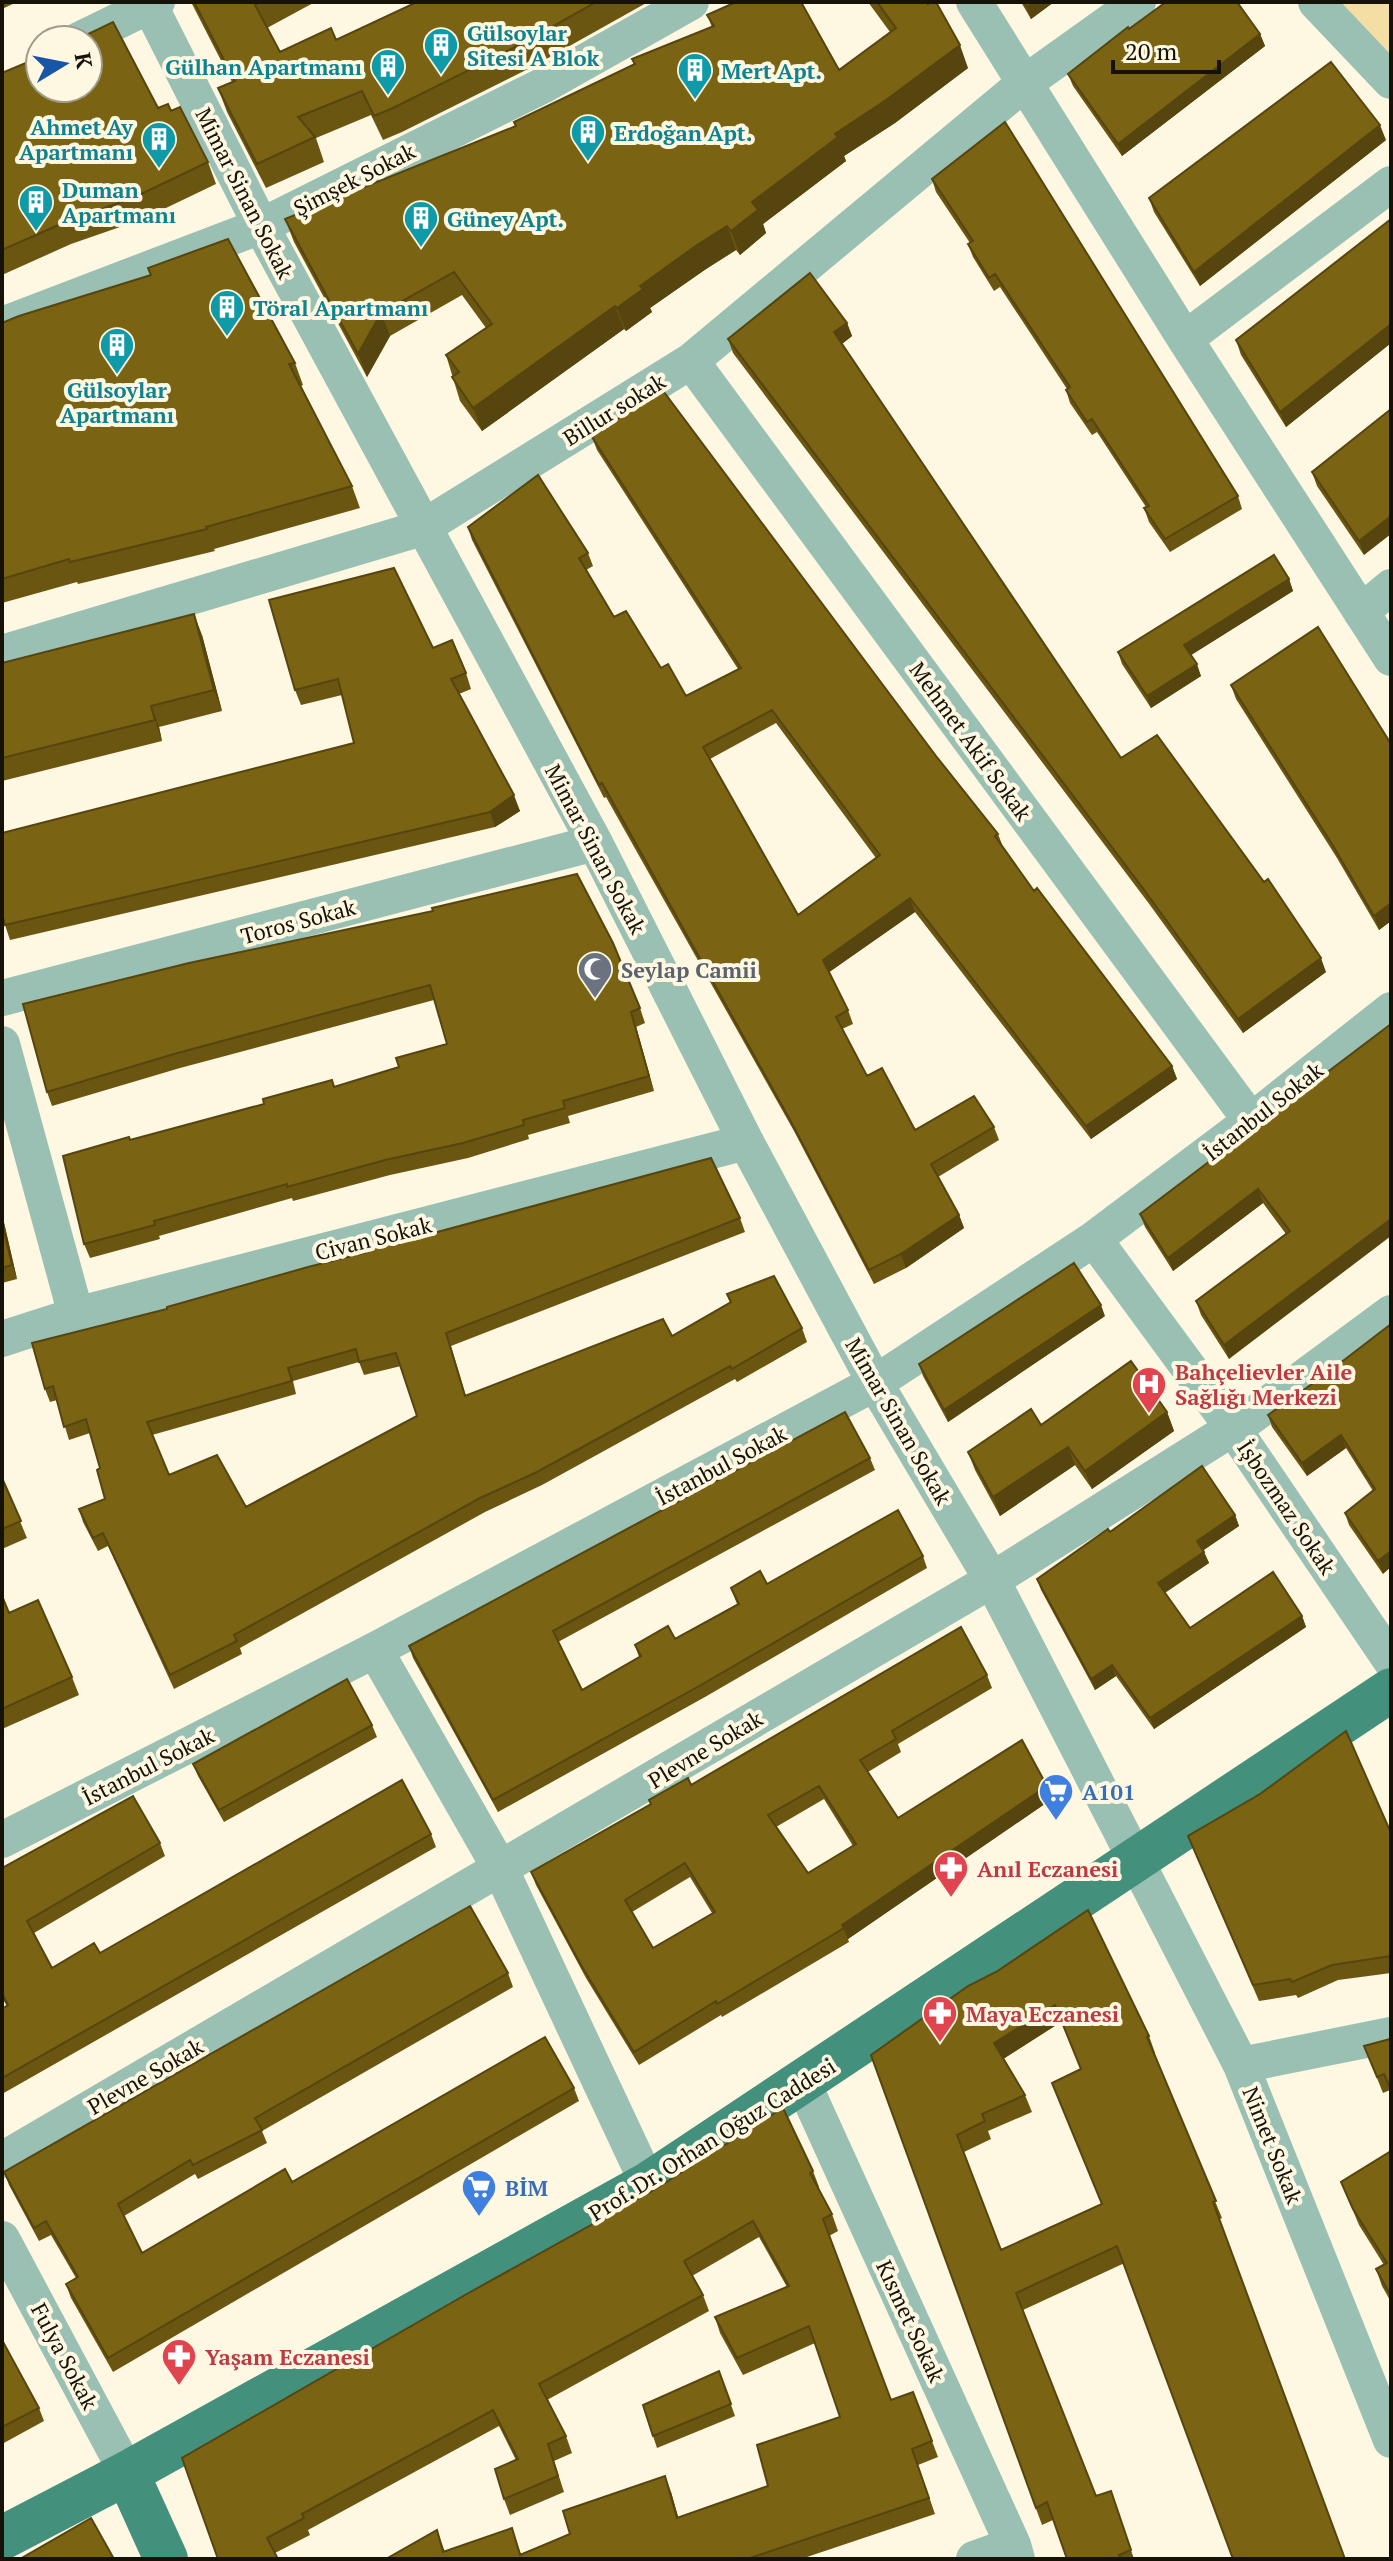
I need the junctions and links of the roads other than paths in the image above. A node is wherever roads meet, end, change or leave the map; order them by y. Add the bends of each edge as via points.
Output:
1 (691, 2) edge
2 (974, 2) edge
3 (1138, 2) edge
4 (1316, 2) edge
5 (152, 3) edge
6 (104, 27) edge
7 (1391, 81) edge
8 (1026, 82) junction
9 (1391, 184) edge
10 (261, 226) junction
11 (2, 325) edge
12 (1185, 339) junction
13 (691, 361) junction
14 (422, 528) junction
15 (1391, 587) edge
16 (1361, 612) junction
17 (2, 653) edge
18 (1391, 658) edge
19 (595, 843) junction
20 (2, 998) edge
21 (1391, 1010) edge
22 (2, 1044) edge
23 (1251, 1121) junction
24 (746, 1142) junction
25 (1094, 1239) junction
26 (1391, 1313) edge
27 (76, 1315) junction
28 (2, 1339) edge
29 (875, 1383) junction
30 (1233, 1428) junction
31 (992, 1580) junction
32 (375, 1650) junction
33 (1391, 1661) edge
34 (1391, 1690) edge
35 (2, 1840) edge
36 (1136, 1859) junction
37 (501, 1870) junction
38 (1391, 2035) edge
39 (1241, 2065) junction
40 (803, 2083) junction
41 (2, 2160) edge
42 (648, 2184) junction
43 (2, 2239) edge
44 (1391, 2440) edge
45 (127, 2473) junction
46 (2, 2538) edge
47 (1015, 2552) edge
48 (166, 2559) edge
49 (974, 2559) edge

1 - 10 street, Şimşek Sokak via 542,86
2 - 8 street
3 - 8 street, Billur sokak
4 - 7 street
5 - 6 street
5 - 10 street, Mimar Sinan Sokak
8 - 12 street
8 - 13 street, Billur sokak
9 - 12 street
10 - 11 street, Şimşek Sokak
10 - 14 street, Mimar Sinan Sokak
12 - 16 street
13 - 14 street, Billur sokak
13 - 23 street, Mehmet Akif Sokak
14 - 17 street, Billur sokak
14 - 19 street, Mimar Sinan Sokak
15 - 16 street
16 - 18 street
19 - 20 street, Toros Sokak
19 - 24 street, Mimar Sinan Sokak
21 - 23 street, İstanbul Sokak
22 - 27 street
23 - 25 street, İstanbul Sokak
24 - 27 street, Civan Sokak
24 - 29 street, Mimar Sinan Sokak
25 - 29 street, İstanbul Sokak
25 - 30 street, İşbozmaz Sokak
26 - 30 street, Plevne Sokak
27 - 28 street, Civan Sokak
29 - 31 street, Mimar Sinan Sokak
29 - 32 street, İstanbul Sokak
30 - 31 street, Plevne Sokak
30 - 33 street, İşbozmaz Sokak
31 - 36 street, Mimar Sinan Sokak
31 - 37 street, Plevne Sokak
32 - 35 street, İstanbul Sokak
32 - 37 street
34 - 36 main road, Prof. Dr. Orhan Oğuz Caddesi
36 - 39 street, Nimet Sokak
36 - 40 main road, Prof. Dr. Orhan Oğuz Caddesi
37 - 41 street, Plevne Sokak
37 - 42 street
38 - 39 street
39 - 44 street, Nimet Sokak
40 - 42 main road, Prof. Dr. Orhan Oğuz Caddesi
40 - 47 street, Kısmet Sokak
42 - 45 main road, Prof. Dr. Orhan Oğuz Caddesi
43 - 45 street, Fulya Sokak
45 - 46 main road, Prof. Dr. Orhan Oğuz Caddesi
45 - 48 main road
47 - 49 street

